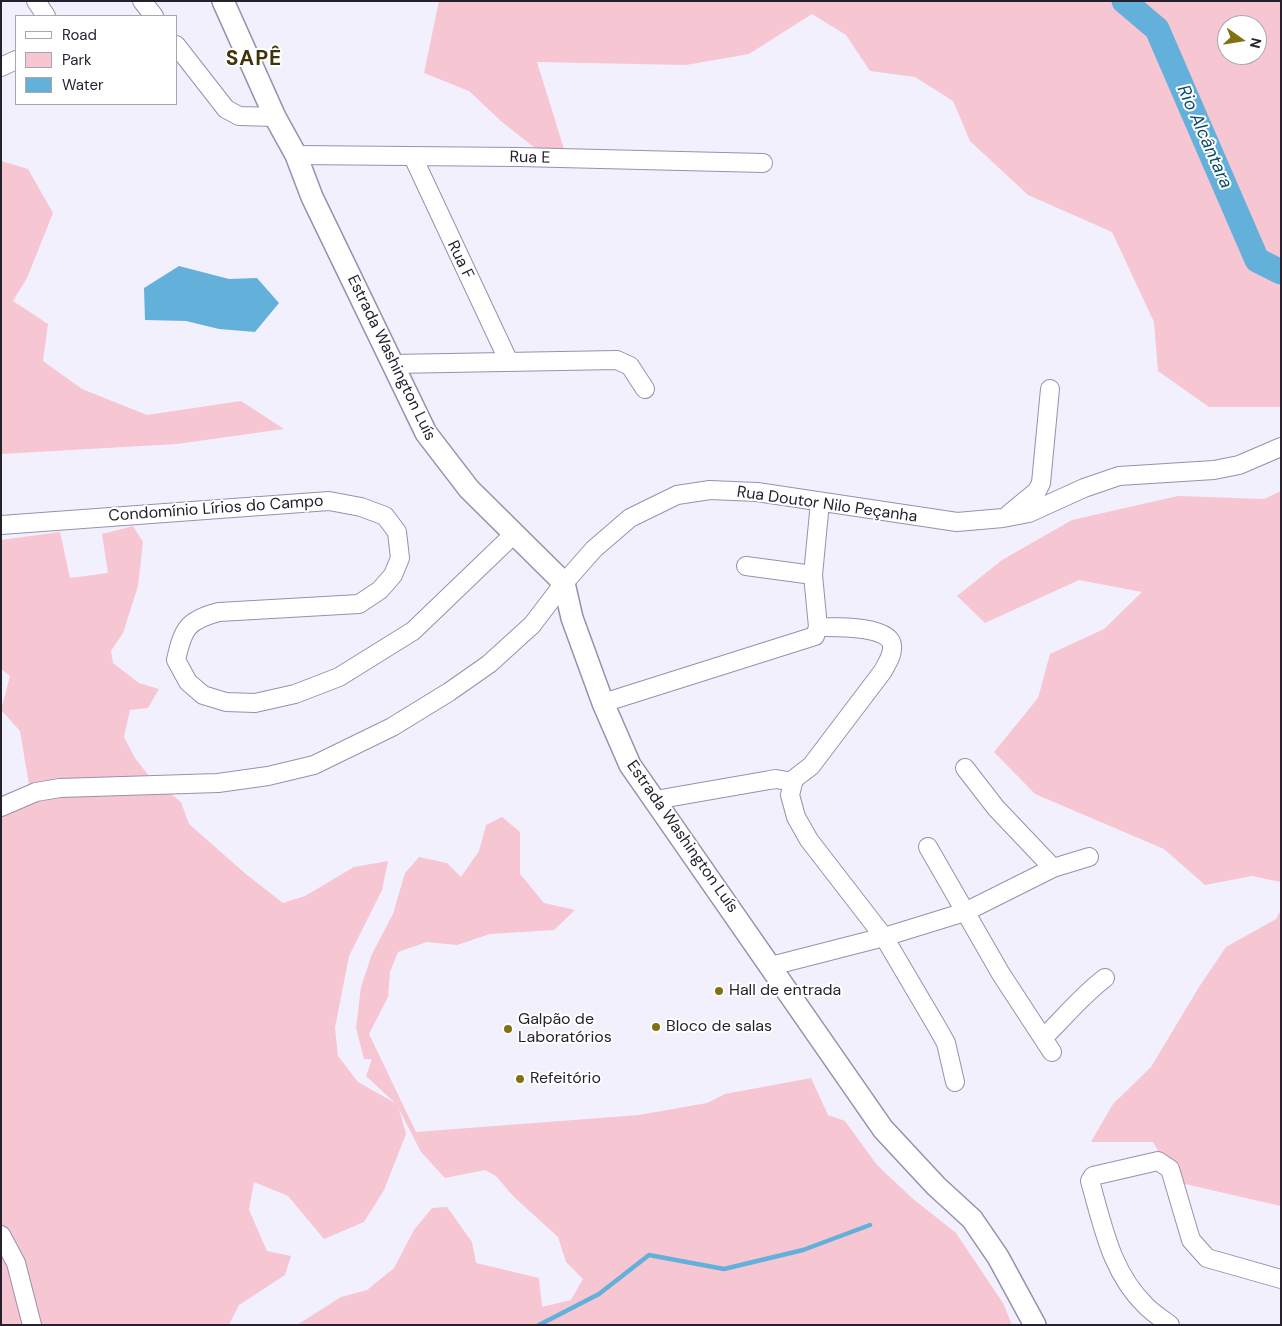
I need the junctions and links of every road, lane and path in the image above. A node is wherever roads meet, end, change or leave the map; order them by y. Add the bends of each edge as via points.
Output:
1 (36, 1) edge
2 (142, 1) edge
3 (223, 1) edge
4 (45, 15) edge
5 (153, 15) edge
6 (178, 48) edge
7 (15, 60) edge
8 (1, 67) edge
9 (275, 118) junction
10 (296, 155) junction
11 (413, 157) junction
12 (763, 163) dead end
13 (509, 362) junction
14 (392, 364) junction
15 (645, 389) dead end
16 (1050, 389) dead end
17 (1281, 448) edge
18 (820, 502) junction
19 (1003, 518) junction
20 (1, 525) edge
21 (513, 535) junction
22 (746, 566) dead end
23 (813, 575) junction
24 (564, 584) junction
25 (818, 626) junction
26 (603, 704) junction
27 (966, 768) dead end
28 (793, 782) junction
29 (655, 800) junction
30 (1, 807) edge
31 (928, 847) dead end
32 (1089, 858) dead end
33 (1053, 868) junction
34 (965, 912) junction
35 (884, 937) junction
36 (771, 966) junction
37 (1104, 978) dead end
38 (955, 1082) dead end
39 (1, 1235) edge
40 (1281, 1279) edge
41 (32, 1325) edge
42 (1035, 1325) edge
43 (1170, 1325) edge

1 - 4 street
2 - 5 street
3 - 9 street, Estrada Washington Luís
6 - 9 street via 232,114
7 - 8 street
9 - 10 street, Estrada Washington Luís
10 - 11 street, Rua E
10 - 14 street, Estrada Washington Luís via 312,197
11 - 12 street, Rua E
11 - 13 street, Rua F
13 - 14 street
13 - 15 street via 617,360 630,366
14 - 21 street, Estrada Washington Luís via 437,450 468,489
16 - 19 street via 1041,482 1037,492
17 - 19 street, Rua Doutor Nilo Peçanha via 1239,465 1214,470 1120,476 1084,488 1029,514
18 - 19 street, Rua Doutor Nilo Peçanha via 958,522
18 - 23 street
18 - 24 street, Rua Doutor Nilo Peçanha via 757,492 710,490 677,495 630,518 594,549
20 - 21 street, Condomínio Lírios do Campo via 329,501 385,516 397,532 400,558 380,590 359,604 219,612 199,617 181,635 176,660 188,682 203,695 226,702 255,703 295,694 339,677 413,631
21 - 24 street, Estrada Washington Luís
22 - 23 street
23 - 25 street
24 - 26 street, Estrada Washington Luís via 572,618
24 - 30 street, Rua Doutor Nilo Peçanha via 532,625 489,664 392,727 314,765 218,783 60,788 36,792
25 - 26 street via 815,636 810,639
25 - 28 street via 880,632 889,638 892,645 890,658 810,766
26 - 29 street, Estrada Washington Luís via 630,765
27 - 33 street via 996,808
28 - 29 street via 764,780
28 - 35 street via 790,795 796,817 809,840
29 - 36 street, Estrada Washington Luís
31 - 34 street
32 - 33 street
33 - 34 street
34 - 35 street
34 - 37 street via 1047,1045 1085,993
35 - 36 street
35 - 38 street via 946,1044
36 - 42 street, Estrada Washington Luís via 883,1129 972,1219 998,1256
39 - 41 street via 16,1263
40 - 43 street via 1207,1258 1197,1250 1191,1240 1170,1169 1165,1164 1158,1161 1093,1176 1090,1181 1112,1257 1124,1280 1146,1307

